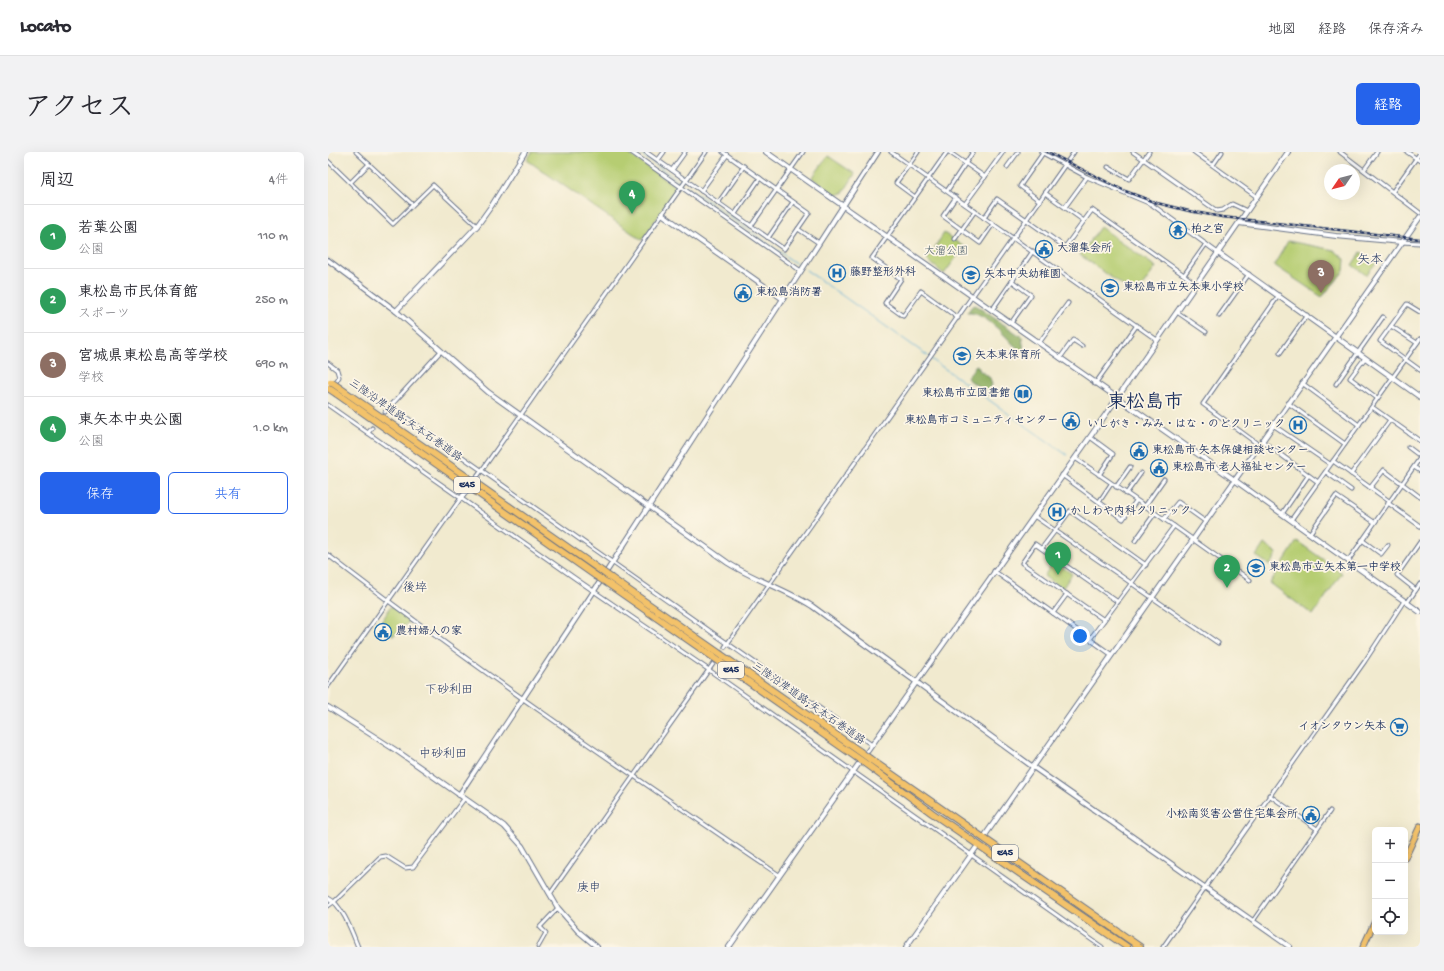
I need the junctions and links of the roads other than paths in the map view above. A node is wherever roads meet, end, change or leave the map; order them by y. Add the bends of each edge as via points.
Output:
1 (356, 152) edge
2 (525, 152) edge
3 (632, 152) edge
4 (646, 152) edge
5 (664, 152) edge
6 (685, 152) edge
7 (706, 152) edge
8 (723, 152) edge
9 (766, 152) edge
10 (797, 152) edge
11 (878, 152) edge
12 (891, 152) edge
13 (918, 152) edge
14 (948, 152) edge
15 (973, 152) edge
16 (1002, 152) edge
17 (1018, 152) edge
18 (1133, 152) edge
19 (1149, 152) edge
20 (1194, 152) edge
21 (1222, 152) edge
22 (1288, 152) edge
23 (1340, 152) edge
24 (1377, 152) edge
25 (1407, 152) edge
26 (802, 153) edge
27 (1042, 153) edge
28 (1072, 153) edge
29 (1420, 153) edge
30 (727, 154) junction
31 (955, 154) edge
32 (1416, 158) junction
33 (658, 160) junction
34 (1143, 160) junction
35 (328, 161) edge
36 (1420, 161) edge
37 (965, 163) junction
38 (369, 164) junction
39 (909, 165) junction
40 (1065, 165) junction
41 (1213, 165) junction
42 (744, 166) junction
43 (1008, 167) dead end
44 (1108, 167) dead end
45 (791, 169) junction
46 (672, 170) junction
47 (1364, 170) junction
48 (985, 177) junction
49 (1087, 177) junction
50 (760, 178) junction
51 (928, 178) junction
52 (686, 180) junction
53 (351, 182) junction
54 (681, 187) junction
55 (776, 190) junction
56 (701, 191) junction
57 (947, 191) junction
58 (1393, 191) junction
59 (1045, 193) junction
60 (915, 197) junction
61 (1257, 197) junction
62 (956, 198) junction
63 (1040, 200) junction
64 (793, 202) junction
65 (718, 203) junction
66 (412, 204) junction
67 (965, 204) junction
68 (842, 206) junction
69 (1065, 208) junction
70 (975, 211) junction
71 (1247, 211) junction
72 (1420, 213) edge
73 (662, 214) junction
74 (734, 214) junction
75 (1420, 217) edge
76 (984, 218) junction
77 (1026, 219) junction
78 (1084, 221) junction
79 (1239, 223) junction
80 (994, 224) junction
81 (477, 226) junction
82 (751, 226) junction
83 (798, 229) junction
84 (962, 229) junction
85 (887, 237) junction
86 (768, 238) junction
87 (1013, 238) junction
88 (954, 239) dead end
89 (1402, 242) junction
90 (818, 243) junction
91 (1420, 243) edge
92 (1206, 244) junction
93 (1033, 251) junction
94 (1218, 253) junction
95 (328, 260) edge
96 (801, 271) junction
97 (1250, 274) junction
98 (1184, 275) junction
99 (1012, 281) junction
100 (1196, 284) junction
101 (1278, 295) junction
102 (973, 296) junction
103 (783, 300) junction
104 (1068, 303) dead end
105 (992, 310) junction
106 (396, 311) junction
107 (1177, 312) junction
108 (1420, 312) edge
109 (1307, 315) junction
110 (1219, 316) dead end
111 (1383, 317) dead end
112 (958, 318) junction
113 (1011, 324) junction
114 (1137, 325) junction
115 (1391, 326) junction
116 (1206, 332) dead end
117 (1336, 336) junction
118 (1420, 339) edge
119 (1157, 340) junction
120 (1039, 343) junction
121 (1417, 343) junction
122 (1082, 346) dead end
123 (441, 351) junction
124 (1358, 352) junction
125 (1280, 353) dead end
126 (1060, 358) junction
127 (1365, 358) junction
128 (1404, 359) junction
129 (328, 363) edge
130 (1420, 370) edge
131 (1392, 376) junction
132 (329, 383) edge
133 (1302, 383) junction
134 (1095, 384) junction
135 (1336, 384) dead end
136 (328, 394) edge
137 (1420, 396) edge
138 (1116, 398) junction
139 (1377, 398) junction
140 (1288, 403) junction
141 (328, 405) edge
142 (390, 406) junction
143 (1372, 407) junction
144 (385, 412) dead end
145 (520, 415) junction
146 (1390, 420) junction
147 (1273, 425) junction
148 (1359, 425) junction
149 (372, 428) dead end
150 (368, 433) junction
151 (1090, 437) junction
152 (1420, 441) edge
153 (1260, 442) junction
154 (1345, 444) junction
155 (1408, 447) dead end
156 (1420, 457) edge
157 (1075, 458) junction
158 (1333, 461) junction
159 (1330, 464) junction
160 (1130, 467) dead end
161 (1414, 467) junction
162 (482, 470) junction
163 (1420, 471) edge
164 (1326, 472) junction
165 (1141, 474) dead end
166 (1351, 474) junction
167 (1062, 475) junction
168 (1099, 475) junction
169 (477, 476) dead end
170 (1308, 476) junction
171 (1164, 480) dead end
172 (1235, 480) junction
173 (1318, 482) junction
174 (1111, 484) junction
175 (1402, 484) junction
176 (1116, 487) junction
177 (1370, 488) junction
178 (1351, 490) dead end
179 (466, 492) dead end
180 (1126, 494) junction
181 (1420, 497) edge
182 (461, 498) junction
183 (1136, 501) junction
184 (1099, 502) junction
185 (1388, 502) junction
186 (649, 506) junction
187 (1145, 506) junction
188 (1155, 513) junction
189 (1282, 514) junction
190 (1034, 516) junction
191 (1164, 519) junction
192 (1291, 520) junction
193 (1206, 522) junction
194 (1374, 522) junction
195 (1174, 526) junction
196 (1420, 526) edge
197 (1056, 530) junction
198 (1310, 533) junction
199 (1193, 539) junction
200 (1362, 540) junction
201 (1135, 541) dead end
202 (1420, 542) edge
203 (1388, 545) dead end
204 (1042, 548) junction
205 (328, 555) edge
206 (1348, 561) junction
207 (612, 563) junction
208 (1146, 564) junction
209 (994, 571) junction
210 (609, 580) junction
211 (1250, 580) dead end
212 (1132, 584) junction
213 (1420, 584) edge
214 (769, 585) junction
215 (1416, 590) junction
216 (594, 591) junction
217 (1067, 594) junction
218 (1152, 598) junction
219 (389, 602) junction
220 (1118, 602) junction
221 (1405, 602) junction
222 (1420, 612) edge
223 (1053, 613) junction
224 (1104, 620) junction
225 (1090, 639) junction
226 (1218, 643) dead end
227 (726, 646) junction
228 (1112, 655) junction
229 (713, 664) tunnel mouth
230 (709, 670) junction
231 (916, 683) junction
232 (328, 686) edge
233 (524, 698) junction
234 (328, 707) edge
235 (872, 745) junction
236 (868, 762) junction
237 (1033, 767) junction
238 (853, 771) junction
239 (634, 776) junction
240 (1269, 794) junction
241 (459, 795) junction
242 (464, 799) junction
243 (1330, 811) dead end
244 (1420, 826) edge
245 (1317, 828) junction
246 (986, 834) dead end
247 (976, 848) dead end
248 (1408, 852) edge
249 (971, 855) junction
250 (779, 875) junction
251 (1205, 887) junction
252 (550, 894) junction
253 (328, 898) edge
254 (335, 901) junction
255 (328, 906) edge
256 (558, 908) junction
257 (1253, 921) junction
258 (1372, 928) edge
259 (358, 947) edge
260 (538, 947) edge
261 (597, 947) edge
262 (729, 947) edge
263 (906, 947) edge
264 (1102, 947) edge
265 (1127, 947) edge
266 (1140, 947) edge
267 (1164, 947) edge
268 (1290, 947) edge
269 (1363, 947) edge

1 - 38 street
2 - 81 street
3 - 54 street
4 - 33 street
5 - 33 street
6 - 46 street
7 - 52 street
8 - 30 street
9 - 45 street
10 - 26 street
11 - 68 street
12 - 39 street
13 - 39 street
14 - 31 street
14 - 51 street
15 - 37 street
16 - 48 street
17 - 43 street
18 - 34 street
19 - 34 street
20 - 41 street
21 - 41 street
22 - 61 street
23 - 47 street
24 - 47 street
25 - 32 street
26 - 45 street
27 - 40 street
27 - 63 street via 1020,186
28 - 40 street
29 - 32 street
30 - 42 street
30 - 56 street
31 - 37 street
32 - 36 street
32 - 58 street
33 - 46 street
34 - 44 street via 1129,179
34 - 71 street via 1217,211 1232,204
35 - 53 street
37 - 48 street
37 - 57 street
38 - 53 street
38 - 66 street
39 - 51 street
39 - 60 street via 896,183
40 - 49 street
40 - 59 street
41 - 61 street
42 - 50 street
42 - 65 street
45 - 55 street
45 - 68 street
46 - 52 street
47 - 58 street
48 - 67 street
49 - 69 street
49 - 92 street via 1151,204
50 - 55 street
50 - 74 street
51 - 57 street
51 - 60 street
52 - 54 street
52 - 56 street
53 - 66 street via 393,224
54 - 73 street
54 - 96 street
55 - 64 street
55 - 82 street
56 - 65 street
57 - 62 street
58 - 72 street
59 - 63 street
59 - 69 street
60 - 85 street
61 - 71 street
62 - 67 street
62 - 84 street via 943,216
63 - 77 street
64 - 83 street via 809,213
64 - 86 street
65 - 74 street
66 - 81 street via 433,185
67 - 70 street
68 - 85 street
68 - 90 street
69 - 78 street
70 - 76 street
70 - 84 street
71 - 79 street
73 - 103 street
73 - 145 street
74 - 82 street
75 - 89 street
76 - 77 street via 997,199
76 - 80 street
77 - 78 street via 1065,247
77 - 87 street
78 - 98 street via 1092,210
79 - 89 street
79 - 94 street
80 - 84 street via 980,242
80 - 87 street
81 - 106 street
82 - 86 street
83 - 86 street via 784,249
83 - 90 street
84 - 88 street
85 - 102 street
85 - 112 street via 872,258 901,279 885,303 903,316 921,291
87 - 93 street
87 - 102 street
89 - 91 street
89 - 117 street
90 - 96 street
92 - 94 street
92 - 98 street
93 - 99 street
93 - 114 street
94 - 97 street
94 - 100 street
95 - 106 street
96 - 103 street
97 - 101 street
97 - 110 street
98 - 100 street
99 - 105 street
99 - 113 street via 1032,295
100 - 107 street
101 - 109 street
101 - 153 street via 1203,404
102 - 105 street
102 - 112 street
103 - 186 street
104 - 120 street
105 - 113 street
106 - 123 street
107 - 116 street
107 - 119 street
108 - 115 street via 1407,304
109 - 117 street
109 - 125 street
111 - 124 street
112 - 214 street
113 - 120 street
114 - 119 street
114 - 134 street
115 - 121 street
115 - 128 street via 1380,341
117 - 124 street
117 - 133 street
118 - 121 street
119 - 138 street
120 - 126 street
121 - 128 street
122 - 126 street via 1073,340
123 - 142 street
123 - 145 street via 488,392
124 - 127 street
124 - 135 street
126 - 134 street
127 - 131 street
127 - 139 street via 1350,378
128 - 130 street
128 - 131 street
129 - 136 street via 337,370 340,377
131 - 137 street
131 - 139 street
132 - 210 highway, 三陸沿岸道路;矢本石巻道路 / E45, bridge
133 - 140 street
133 - 148 street
134 - 138 street
138 - 151 street
138 - 172 street
139 - 143 street
140 - 147 street
140 - 154 street
141 - 150 street
142 - 144 street
142 - 162 street
143 - 146 street
143 - 148 street
145 - 162 street
145 - 186 street
146 - 152 street
146 - 166 street
147 - 153 street
147 - 159 street
148 - 154 street
149 - 150 street
150 - 182 street
151 - 157 street
151 - 168 street via 1113,454
153 - 170 street
153 - 172 street
154 - 158 street
155 - 156 street
156 - 161 street
157 - 167 street
157 - 168 street
158 - 159 street
158 - 166 street
159 - 164 street
160 - 176 street
161 - 163 street
161 - 175 street
162 - 169 street
162 - 207 street
164 - 173 street
164 - 178 street
165 - 180 street
166 - 177 street
167 - 184 street
167 - 190 street
168 - 174 street
170 - 173 street
170 - 189 street
171 - 187 street
172 - 189 street
172 - 193 street
173 - 192 street
174 - 176 street
174 - 184 street
175 - 177 street via 1384,470
175 - 181 street
175 - 185 street
176 - 180 street
177 - 185 street
179 - 182 street
180 - 183 street
182 - 216 street
182 - 219 street
183 - 184 street via 1123,519
183 - 187 street
185 - 194 street
185 - 196 street
186 - 207 street
186 - 214 street via 728,563
187 - 188 street
188 - 191 street
188 - 201 street
189 - 192 street
190 - 197 street
190 - 209 street
191 - 193 street via 1178,502
191 - 195 street
192 - 198 street
193 - 199 street
194 - 198 street via 1336,496
194 - 200 street
195 - 199 street
195 - 208 street
197 - 204 street
197 - 208 street via 1070,511
197 - 212 street
198 - 206 street
199 - 211 street
199 - 218 street
200 - 203 street via 1381,554
200 - 206 street
202 - 215 street via 1397,575
204 - 217 street via 1036,544 1022,562
204 - 220 street
205 - 219 street
206 - 221 street
207 - 216 street
207 - 227 street
208 - 212 street
209 - 223 street
209 - 231 street
210 - 236 highway, 三陸沿岸道路;矢本石巻道路 / E45, bridge via 856,757
210 - 236 highway, 三陸沿岸道路;矢本石巻道路 / E45, bridge via 859,752
212 - 218 street
212 - 220 street
213 - 215 street
214 - 227 street
214 - 231 street via 800,598
215 - 221 street
216 - 230 street
216 - 233 street
217 - 223 street
217 - 224 street
218 - 226 street
218 - 228 street
219 - 232 street
219 - 233 street
220 - 224 street
221 - 222 street
221 - 240 street
223 - 225 street
224 - 225 street
225 - 228 street
227 - 235 street
228 - 237 street
229 - 230 street
230 - 238 street
230 - 239 street
231 - 235 street
231 - 237 street
233 - 239 street
233 - 241 street
234 - 241 street
235 - 238 street
236 - 265 highway, 三陸沿岸道路;矢本石巻道路 / E45 via 932,813
236 - 266 highway, 三陸沿岸道路;矢本石巻道路 / E45
237 - 246 street
237 - 251 street
238 - 249 street
238 - 250 street
239 - 250 street
239 - 252 street
240 - 245 street
240 - 251 street
241 - 242 street
242 - 252 street via 504,826 514,836
242 - 254 street via 413,867 405,868 386,856 380,857
243 - 245 street
244 - 248 main road
245 - 257 street
247 - 249 street
249 - 263 street
249 - 264 street
250 - 262 street
251 - 257 street
251 - 267 street
252 - 256 street
253 - 254 street
254 - 255 street
254 - 259 street
256 - 260 street via 540,927 546,933
256 - 261 street via 578,931
257 - 268 street
258 - 269 main road

